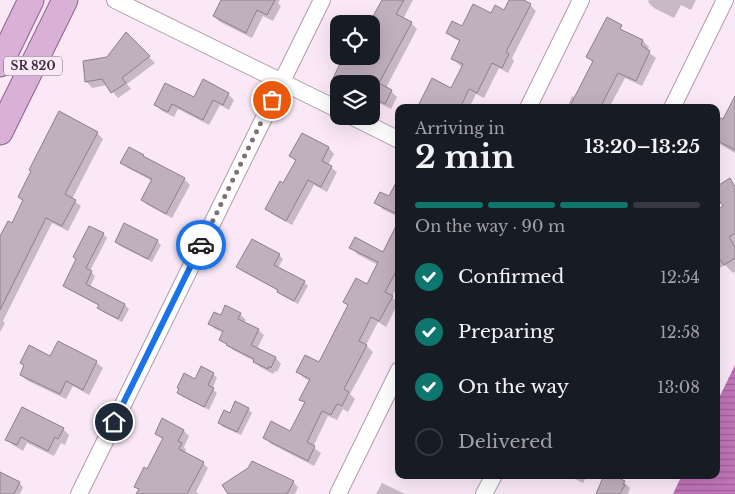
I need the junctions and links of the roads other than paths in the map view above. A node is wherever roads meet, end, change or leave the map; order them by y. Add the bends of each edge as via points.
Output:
1 (31, 0) edge
2 (46, 0) edge
3 (65, 0) edge
4 (115, 0) edge
5 (322, 0) edge
6 (582, 0) edge
7 (725, 0) edge
8 (34, 63) junction
9 (0, 64) edge
10 (281, 82) junction
11 (530, 104) edge
12 (674, 104) edge
13 (330, 106) edge
14 (369, 125) edge
15 (0, 132) edge
16 (395, 138) edge
17 (395, 378) edge
18 (492, 479) edge
19 (79, 494) edge
20 (338, 494) edge
21 (484, 494) edge

1 - 9 main road, SR 820
2 - 8 main road
3 - 8 main road, SR 820
4 - 10 street
5 - 10 street
6 - 11 street
7 - 12 street
8 - 15 main road, SR 820
10 - 13 street
10 - 19 street
14 - 16 street
17 - 20 street
18 - 21 street

